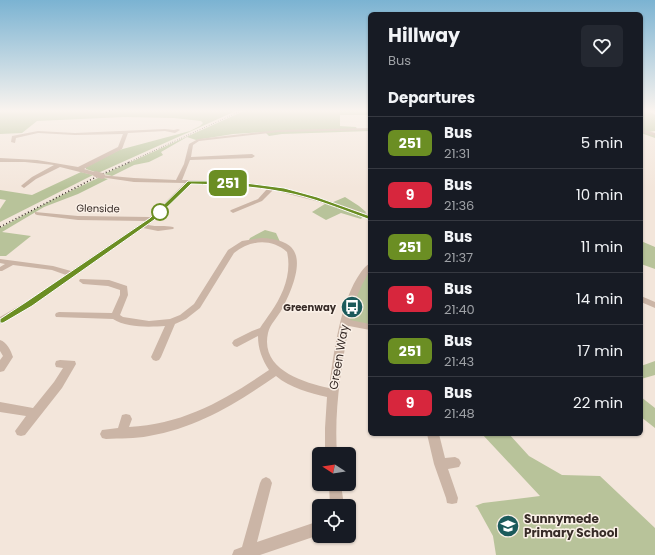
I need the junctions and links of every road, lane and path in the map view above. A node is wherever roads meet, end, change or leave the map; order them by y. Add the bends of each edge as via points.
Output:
1 (22, 136) edge
2 (125, 136) edge
3 (234, 136) edge
4 (14, 138) dead end
5 (252, 156) dead end
6 (188, 159) junction
7 (0, 160) edge
8 (59, 165) junction
9 (79, 169) junction
10 (25, 177) dead end
11 (34, 178) junction
12 (178, 182) junction
13 (192, 182) junction
14 (24, 186) dead end
15 (272, 188) junction
16 (233, 212) dead end
17 (39, 216) dead end
18 (368, 216) edge
19 (152, 219) junction
20 (142, 226) junction
21 (171, 228) dead end
22 (2, 265) dead end
23 (368, 269) edge
24 (74, 274) junction
25 (83, 281) dead end
26 (643, 300) edge
27 (655, 306) edge
28 (59, 315) dead end
29 (115, 316) junction
30 (0, 321) edge
31 (172, 322) junction
32 (345, 322) junction
33 (368, 327) edge
34 (264, 331) junction
35 (237, 343) dead end
36 (0, 344) edge
37 (156, 357) dead end
38 (60, 364) dead end
39 (0, 368) edge
40 (276, 371) junction
41 (332, 393) junction
42 (0, 407) edge
43 (35, 413) junction
44 (126, 419) dead end
45 (21, 431) dead end
46 (122, 433) junction
47 (106, 434) dead end
48 (433, 436) edge
49 (332, 447) edge
50 (455, 463) dead end
51 (440, 464) junction
52 (266, 483) dead end
53 (452, 498) dead end
54 (312, 530) edge
55 (244, 553) edge

1 - 4 street
2 - 9 street via 120,148
3 - 6 street via 198,140 191,144
5 - 6 street
6 - 12 street
7 - 8 street via 31,160
8 - 9 street
8 - 11 street
9 - 12 street via 132,181
10 - 11 street
11 - 14 street
12 - 13 street
13 - 15 street
13 - 19 street
15 - 16 street via 260,200
15 - 18 street via 314,198
17 - 19 street, Glenside
19 - 20 street
20 - 21 street
20 - 24 street
22 - 24 street via 11,262
23 - 32 street, Green Way via 354,291
24 - 30 street
25 - 29 street via 109,283 124,288 124,295
26 - 27 street
28 - 29 street
29 - 31 street via 140,324
31 - 34 street via 197,306 234,249 248,242 266,240 287,248 293,263 283,298
31 - 37 street
32 - 33 street
32 - 41 street, Green Way
34 - 35 street
34 - 40 street via 265,354
36 - 39 street via 8,356
38 - 43 street via 71,364
40 - 41 street via 295,383
40 - 46 street via 222,407 204,415 148,431
41 - 49 street, Green Way
42 - 43 street
43 - 45 street
44 - 46 street
46 - 47 street
48 - 51 street
50 - 51 street
51 - 53 street
52 - 55 street
54 - 55 street

